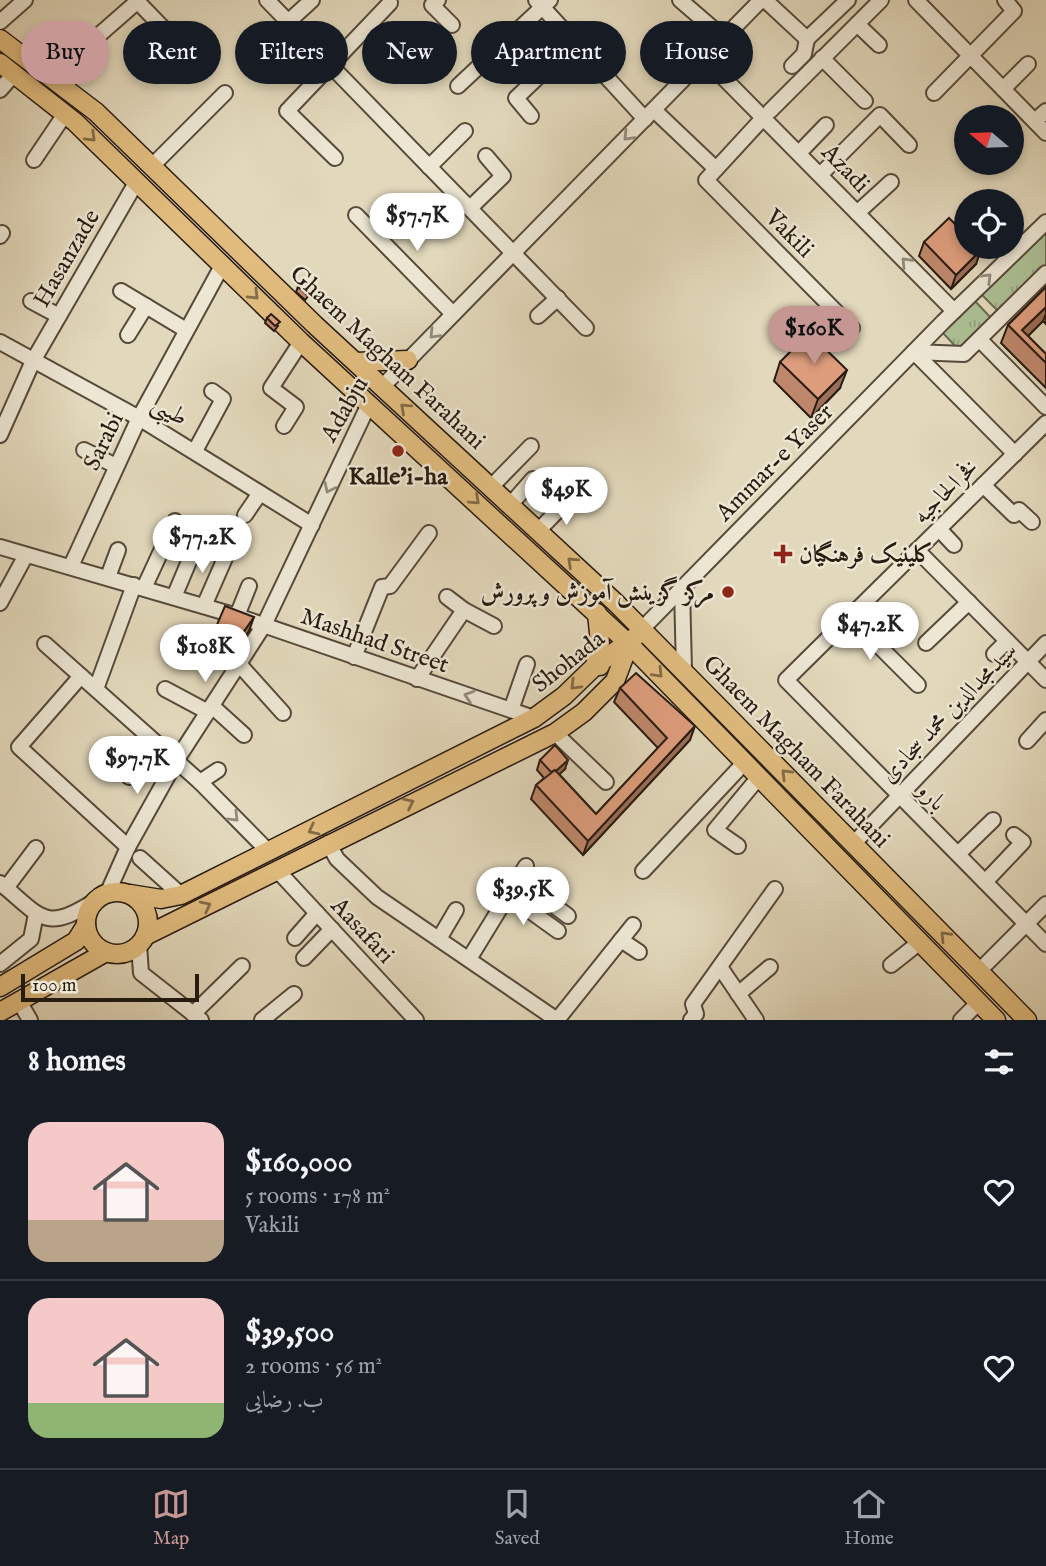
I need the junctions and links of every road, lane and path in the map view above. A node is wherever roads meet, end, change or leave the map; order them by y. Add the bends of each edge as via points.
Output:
1 (25, 0) edge
2 (267, 0) edge
3 (312, 0) edge
4 (438, 0) edge
5 (680, 0) edge
6 (763, 0) edge
7 (848, 0) edge
8 (881, 0) edge
9 (916, 0) edge
10 (1005, 0) edge
11 (138, 1) edge
12 (542, 2) edge
13 (390, 3) dead end
14 (157, 21) edge
15 (287, 21) edge
16 (289, 21) edge
17 (448, 21) edge
18 (557, 21) edge
19 (704, 21) edge
20 (741, 21) edge
21 (0, 22) edge
22 (825, 23) junction
23 (857, 24) junction
24 (109, 26) edge
25 (0, 39) edge
26 (807, 39) junction
27 (842, 39) junction
28 (879, 45) dead end
29 (348, 46) edge
30 (21, 54) edge
31 (971, 56) junction
32 (822, 58) junction
33 (1028, 64) dead end
34 (792, 66) dead end
35 (7, 69) edge
36 (457, 74) edge
37 (61, 84) edge
38 (312, 84) edge
39 (348, 84) edge
40 (531, 84) edge
41 (617, 84) edge
42 (678, 84) edge
43 (733, 84) edge
44 (1003, 89) junction
45 (0, 90) edge
46 (225, 93) dead end
47 (934, 93) dead end
48 (864, 101) dead end
49 (1046, 111) edge
50 (65, 114) junction
51 (649, 114) junction
52 (767, 114) junction
53 (531, 116) dead end
54 (1035, 121) junction
55 (826, 125) dead end
56 (465, 131) dead end
57 (1046, 132) edge
58 (909, 145) dead end
59 (799, 153) junction
60 (486, 156) dead end
61 (335, 158) dead end
62 (34, 160) dead end
63 (152, 166) junction
64 (429, 167) junction
65 (716, 169) junction
66 (820, 175) junction
67 (137, 181) junction
68 (891, 182) dead end
69 (470, 208) junction
70 (857, 213) junction
71 (356, 215) dead end
72 (1046, 222) edge
73 (513, 253) junction
74 (223, 264) junction
75 (1046, 273) edge
76 (121, 291) dead end
77 (558, 298) junction
78 (31, 301) dead end
79 (146, 306) junction
80 (954, 311) junction
81 (453, 314) junction
82 (59, 316) junction
83 (538, 316) dead end
84 (586, 328) dead end
85 (852, 328) dead end
86 (186, 330) junction
87 (128, 335) dead end
88 (980, 340) junction
89 (0, 342) edge
90 (301, 342) junction
91 (914, 352) junction
92 (408, 360) junction
93 (33, 361) junction
94 (356, 362) junction
95 (382, 387) junction
96 (212, 391) dead end
97 (369, 404) junction
98 (1046, 407) edge
99 (3, 416) edge
100 (139, 418) junction
101 (1046, 423) edge
102 (284, 426) dead end
103 (0, 435) edge
104 (531, 446) dead end
105 (84, 450) dead end
106 (195, 451) junction
107 (1015, 454) junction
108 (116, 466) junction
109 (533, 479) dead end
110 (983, 485) junction
111 (491, 487) junction
112 (260, 493) junction
113 (568, 499) dead end
114 (510, 505) junction
115 (246, 515) dead end
116 (175, 521) dead end
117 (1032, 523) dead end
118 (312, 525) junction
119 (939, 529) junction
120 (538, 531) junction
121 (429, 533) dead end
122 (198, 540) dead end
123 (954, 545) dead end
124 (0, 548) edge
125 (229, 549) dead end
126 (118, 550) dead end
127 (917, 550) junction
128 (26, 555) junction
129 (71, 566) junction
130 (108, 577) junction
131 (139, 586) junction
132 (249, 586) dead end
133 (682, 588) junction
134 (174, 597) junction
135 (447, 597) dead end
136 (969, 602) junction
137 (0, 603) edge
138 (204, 606) junction
139 (464, 610) junction
140 (856, 610) junction
141 (597, 613) junction
142 (237, 616) junction
143 (264, 625) junction
144 (494, 626) dead end
145 (642, 629) junction
146 (1007, 641) junction
147 (926, 643) dead end
148 (1046, 643) edge
149 (45, 644) dead end
150 (629, 644) junction
151 (994, 654) dead end
152 (354, 657) junction
153 (1028, 662) junction
154 (239, 664) junction
155 (527, 664) dead end
156 (595, 666) junction
157 (684, 671) junction
158 (81, 676) junction
159 (417, 679) junction
160 (786, 680) joint
161 (1046, 680) edge
162 (615, 681) junction
163 (918, 685) dead end
164 (96, 689) junction
165 (166, 689) dead end
166 (210, 709) junction
167 (512, 710) junction
168 (283, 713) dead end
169 (534, 718) junction
170 (1046, 720) edge
171 (555, 733) junction
172 (244, 735) dead end
173 (1027, 740) dead end
174 (157, 744) junction
175 (176, 761) junction
176 (745, 762) junction
177 (218, 770) dead end
178 (129, 777) dead end
179 (759, 777) junction
180 (200, 782) junction
181 (606, 782) dead end
182 (900, 795) junction
183 (993, 820) dead end
184 (1014, 835) dead end
185 (328, 844) junction
186 (854, 844) junction
187 (738, 846) dead end
188 (128, 847) junction
189 (36, 848) dead end
190 (269, 852) junction
191 (958, 854) junction
192 (141, 859) dead end
193 (526, 866) dead end
194 (276, 870) junction
195 (643, 871) dead end
196 (518, 879) junction
197 (985, 882) junction
198 (3, 886) edge
199 (775, 889) dead end
200 (130, 894) junction
201 (181, 895) junction
202 (508, 895) junction
203 (102, 896) junction
204 (1046, 904) edge
205 (456, 910) dead end
206 (36, 914) junction
207 (317, 914) junction
208 (568, 916) dead end
209 (1026, 924) junction
210 (86, 925) junction
211 (632, 925) dead end
212 (332, 929) junction
213 (558, 931) dead end
214 (295, 938) dead end
215 (439, 939) junction
216 (621, 940) junction
217 (142, 941) junction
218 (920, 942) junction
219 (1046, 944) edge
220 (639, 952) dead end
221 (106, 953) junction
222 (49, 958) junction
223 (304, 958) dead end
224 (469, 958) junction
225 (6, 960) edge
226 (891, 965) dead end
227 (242, 966) dead end
228 (720, 967) junction
229 (770, 967) dead end
230 (979, 971) junction
231 (0, 987) edge
232 (294, 994) dead end
233 (738, 994) junction
234 (19, 1001) junction
235 (979, 1002) junction
236 (0, 1013) edge
237 (197, 1017) edge
238 (30, 1020) edge
239 (262, 1020) edge
240 (416, 1020) edge
241 (557, 1020) edge
242 (691, 1020) edge
243 (756, 1020) edge
244 (961, 1020) edge
245 (996, 1020) edge
246 (1027, 1020) edge

1 - 21 street
2 - 15 street
3 - 16 street
4 - 17 street via 432,5
5 - 19 street
6 - 20 street, Adabju
6 - 26 street
7 - 22 street
8 - 23 street
9 - 31 street
10 - 31 street via 1014,11
11 - 14 street
11 - 24 street
12 - 18 street
12 - 36 street via 461,83
13 - 29 street
22 - 26 street
22 - 27 street
23 - 27 street
23 - 28 street
25 - 30 main road, Ghaem Magham Farahani
26 - 34 street via 804,54
27 - 32 street
31 - 44 street
31 - 47 street
32 - 48 street
32 - 52 street
33 - 44 street
35 - 45 street
35 - 50 main road, Ghaem Magham Farahani
37 - 63 main road, Ghaem Magham Farahani
38 - 61 street via 287,111
39 - 64 street
40 - 53 street via 516,98
41 - 51 street
42 - 51 street, Adabju
43 - 52 street, Azadi
44 - 54 street
46 - 63 street
49 - 54 street
50 - 62 street
50 -> 67 main road, Ghaem Magham Farahani
51 - 65 street
51 -> 73 street, Adabju
52 - 59 street, Azadi
52 - 65 street
54 - 57 street
55 - 59 street
56 - 64 street
58 - 66 street via 880,115
59 - 66 street, Azadi
60 - 69 street via 503,176
63 - 94 main road, Ghaem Magham Farahani
64 - 69 street
65 - 85 street, Vakili via 706,180
66 - 70 street, Azadi
67 - 74 main road, Ghaem Magham Farahani
67 - 82 street, Hasanzade
68 - 70 street
69 - 73 street
80 -> 70 street, Azadi
71 - 81 street
80 -> 72 street, Ammar-e Yaser
73 - 77 street
73 - 81 street, Adabju
74 - 86 street, Sarabi
74 -> 90 main road, Ghaem Magham Farahani
75 - 88 street
76 - 79 street
77 - 83 street
77 - 84 street
78 - 82 street
79 - 86 street
79 - 87 street
80 - 91 street, Ammar-e Yaser
81 -> 92 street, Adabju
82 - 93 street, Hasanzade
86 - 100 street, Sarabi
88 - 91 street via 957,356
88 - 98 street
89 - 93 street, طیبی
90 - 97 main road, Ghaem Magham Farahani
90 - 102 street via 271,388 296,407
91 - 107 street
91 - 133 street, Ammar-e Yaser
92 - 94 main road
92 - 95 street, Adabju
93 - 99 street, Hasanzade
93 - 100 street, طیبی
94 - 95 main road, Ghaem Magham Farahani
95 - 97 main road, Adabju
111 -> 95 main road, Ghaem Magham Farahani
96 - 106 street via 223,399
97 -> 118 street, Adabju
97 -> 141 main road, Ghaem Magham Farahani
99 - 103 street, Hasanzade
100 - 106 street, طیبی
100 - 108 street, Sarabi
101 - 107 street, فخرالحاجیه
104 - 111 street
105 - 108 street
106 - 112 street, طیبی
107 - 110 street, فخرالحاجیه
108 - 129 street, Sarabi
109 - 114 street
110 - 117 street via 1014,515 1019,510
110 - 119 street, فخرالحاجیه
111 - 114 main road, Ghaem Magham Farahani
112 - 115 street
112 - 118 street, طیبی
113 - 120 street
114 - 120 main road, Ghaem Magham Farahani
116 - 131 street
118 - 143 street, Adabju
119 - 123 street
119 - 127 street, فخرالحاجیه
145 -> 120 main road, Ghaem Magham Farahani
121 - 152 street via 390,586 382,587
122 - 134 street
124 - 128 street, Mashhad Street
125 - 138 street
126 - 130 street
127 - 136 street
127 - 140 street, فخرالحاجیه
128 - 129 street, Mashhad Street
128 - 137 street
129 - 130 street, Mashhad Street
130 - 131 street, Mashhad Street
131 - 134 street, Mashhad Street
131 - 164 street
132 - 142 street
133 - 145 street, Ammar-e Yaser
133 - 157 street
134 - 138 street, Mashhad Street
135 - 139 street
136 - 146 street
136 - 147 street
138 - 142 street, Mashhad Street
139 - 144 street
139 - 159 street
140 - 160 street, فخرالحاجیه
140 - 163 street via 881,634 875,642
141 - 150 main road, Ghaem Magham Farahani
141 - 156 main road via 600,643
142 - 143 street, Mashhad Street
143 - 152 street, Mashhad Street
143 - 154 street, Adabju
145 - 150 main road
145 - 157 main road, Ghaem Magham Farahani
146 - 151 street
146 - 153 street
148 - 153 street, سیدمجدالدین محمد سجادی
149 - 158 street
150 - 156 main road, Shohada
150 - 162 main road, Shohada
150 -> 176 main road, Ghaem Magham Farahani
152 - 159 street, Mashhad Street
153 - 161 street
153 - 182 street, سیدمجدالدین محمد سجادی
154 - 166 street, Adabju
154 - 168 street
155 - 167 street
156 - 162 main road via 609,668
156 -> 169 main road, Shohada
186 -> 157 main road, Ghaem Magham Farahani
158 - 164 street
158 - 188 street via 19,747
167 -> 159 street, Mashhad Street
160 - 182 street, بارو
162 - 171 main road, Shohada
164 - 174 street
165 - 166 street
166 - 172 street
166 - 175 street, Adabju
167 - 169 street, Mashhad Street
169 -> 190 main road, Shohada
170 - 173 street
171 - 181 street
185 -> 171 main road, Shohada
174 - 175 street
174 - 178 street
175 - 180 street
175 - 188 street, Adabju
176 - 179 main road, Ghaem Magham Farahani
176 - 195 street
177 - 180 street
179 - 187 street via 715,830
179 - 218 main road, Ghaem Magham Farahani
180 -> 190 street
182 - 186 street, سیدمجدالدین محمد سجادی
182 - 191 street, بارو
183 - 191 street
184 - 197 street via 1023,842
185 - 194 main road, Shohada
185 - 215 street via 337,859 377,897
230 -> 186 main road, Ghaem Magham Farahani
188 - 203 street, Adabju
189 - 198 street
190 - 201 main road, Shohada
191 - 197 street, بارو
192 - 201 street
193 - 196 street
194 - 207 street, Aasafari
217 -> 194 main road, Shohada
196 - 202 street
196 - 208 street
197 - 209 street, بارو
198 - 206 street
199 - 228 street
200 - 201 main road, Shohada via 161,899
200 - 203 main road
200 - 217 main road via 146,912
202 - 213 street
202 - 224 street
203 - 206 street via 65,918
203 - 210 main road via 88,911
204 - 209 street
205 - 215 street
206 - 225 street via 31,939
207 - 212 street, Aasafari
207 - 214 street
209 - 219 street, بارو
209 - 230 street
210 - 221 main road via 92,942
210 - 222 main road via 76,942
211 - 216 street
212 - 223 street
212 - 240 street, Aasafari
215 - 224 street
216 - 220 street
216 - 241 street
217 - 221 main road via 124,954
217 - 237 street via 138,966 142,973
218 - 226 street
218 - 235 main road, Ghaem Magham Farahani
221 - 234 main road
222 - 225 street
222 - 231 main road
224 - 241 street
227 - 237 street
228 - 233 street
228 - 242 street via 693,1004 696,1014
229 - 233 street
230 - 246 main road, Ghaem Magham Farahani
232 - 239 street
233 - 243 street
234 - 236 main road
234 - 238 street
235 - 244 street
235 - 245 main road, Ghaem Magham Farahani

